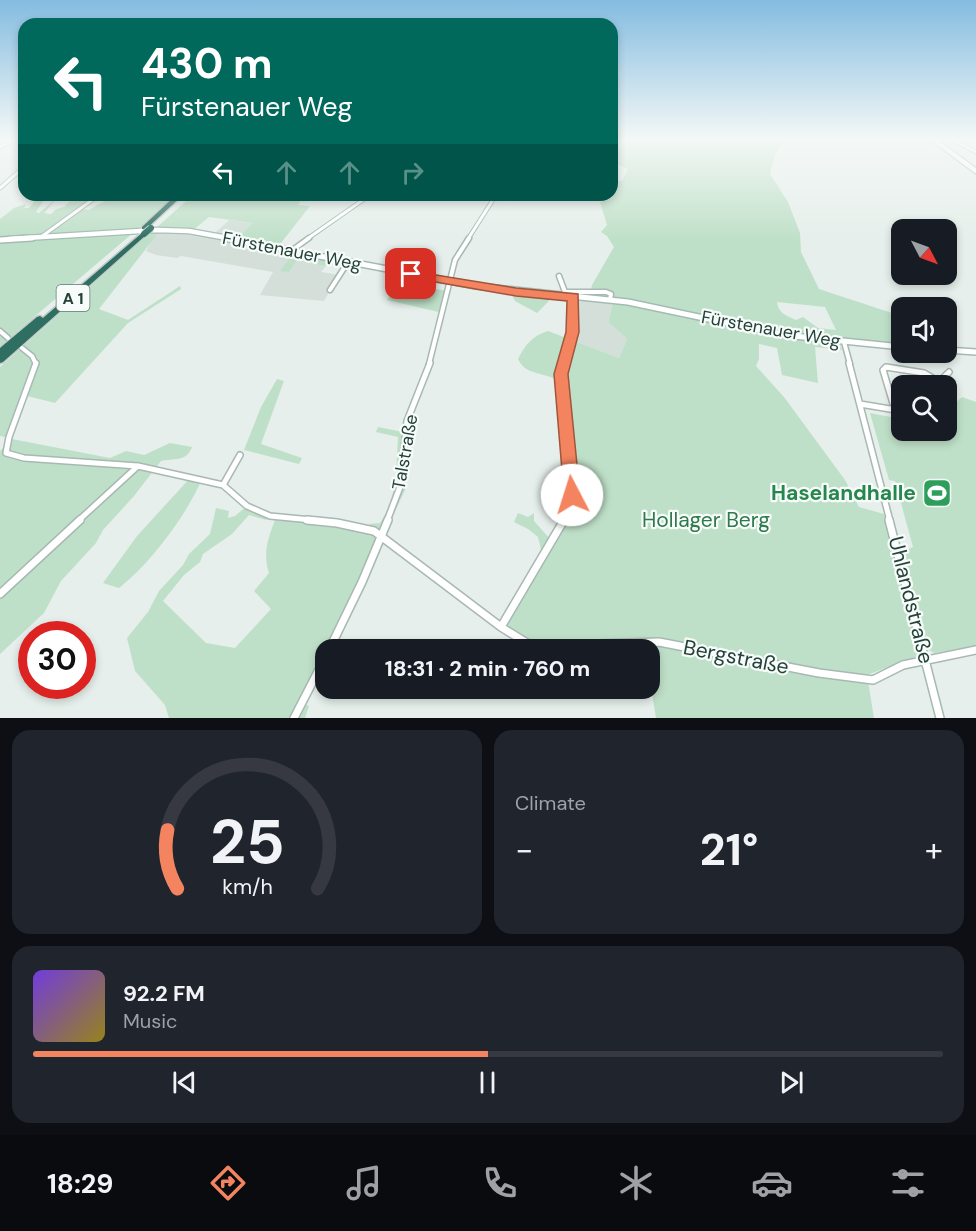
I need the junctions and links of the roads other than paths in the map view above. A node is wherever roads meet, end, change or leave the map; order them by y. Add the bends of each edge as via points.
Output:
1 (18, 173) edge
2 (0, 188) edge
3 (91, 201) edge
4 (174, 201) edge
5 (180, 201) edge
6 (362, 201) edge
7 (492, 201) edge
8 (144, 231) junction
9 (40, 237) junction
10 (0, 240) edge
11 (291, 251) junction
12 (348, 262) junction
13 (559, 276) dead end
14 (451, 282) junction
15 (537, 289) dead end
16 (330, 290) dead end
17 (565, 292) junction
18 (573, 297) junction
19 (610, 300) junction
20 (0, 331) edge
21 (8, 338) dead end
22 (844, 342) junction
23 (891, 346) edge
24 (22, 348) dead end
25 (957, 351) edge
26 (0, 352) edge
27 (976, 352) edge
28 (0, 360) edge
29 (949, 372) dead end
30 (926, 375) edge
31 (946, 375) edge
32 (891, 397) edge
33 (860, 404) junction
34 (891, 409) edge
35 (240, 456) dead end
36 (138, 466) junction
37 (223, 485) junction
38 (382, 536) junction
39 (0, 594) edge
40 (501, 627) junction
41 (334, 639) edge
42 (976, 650) edge
43 (926, 659) junction
44 (315, 677) edge
45 (294, 718) edge
46 (940, 718) edge

1 - 2 street
3 - 9 street
4 - 8 highway, A 1
5 - 8 highway, A 1
6 - 11 street
7 - 14 street, Talstraße via 456,257
8 - 26 highway, A 1
8 - 28 highway, A 1
9 - 10 street, Fürstenauer Weg
9 - 11 street, Fürstenauer Weg via 165,230 203,233
11 - 12 street, Fürstenauer Weg
12 - 14 street, Fürstenauer Weg
12 - 16 street
13 - 17 street
14 - 18 street, Fürstenauer Weg
14 - 38 street, Talstraße via 426,375 407,421 400,486
15 - 17 street
17 - 19 street via 606,292 611,294
18 - 19 street, Fürstenauer Weg
18 - 40 street via 573,332 561,374 572,495 560,527
19 - 22 street, Fürstenauer Weg via 775,333
20 - 21 street
22 - 23 street, Fürstenauer Weg
22 - 33 street, Uhlandstraße
24 - 36 street via 36,363 6,453
25 - 27 street
29 - 31 street
30 - 32 street via 886,367 883,370
33 - 34 street
33 - 43 street, Uhlandstraße
35 - 37 street
36 - 37 street
36 - 39 street
37 - 38 street, Bergstraße via 247,506 270,516 367,528
38 - 40 street, Bergstraße
38 - 41 street, Talstraße
40 - 43 street, Bergstraße via 538,646 659,642 873,680
42 - 43 street, Bergstraße
43 - 46 street, Uhlandstraße
44 - 45 street

